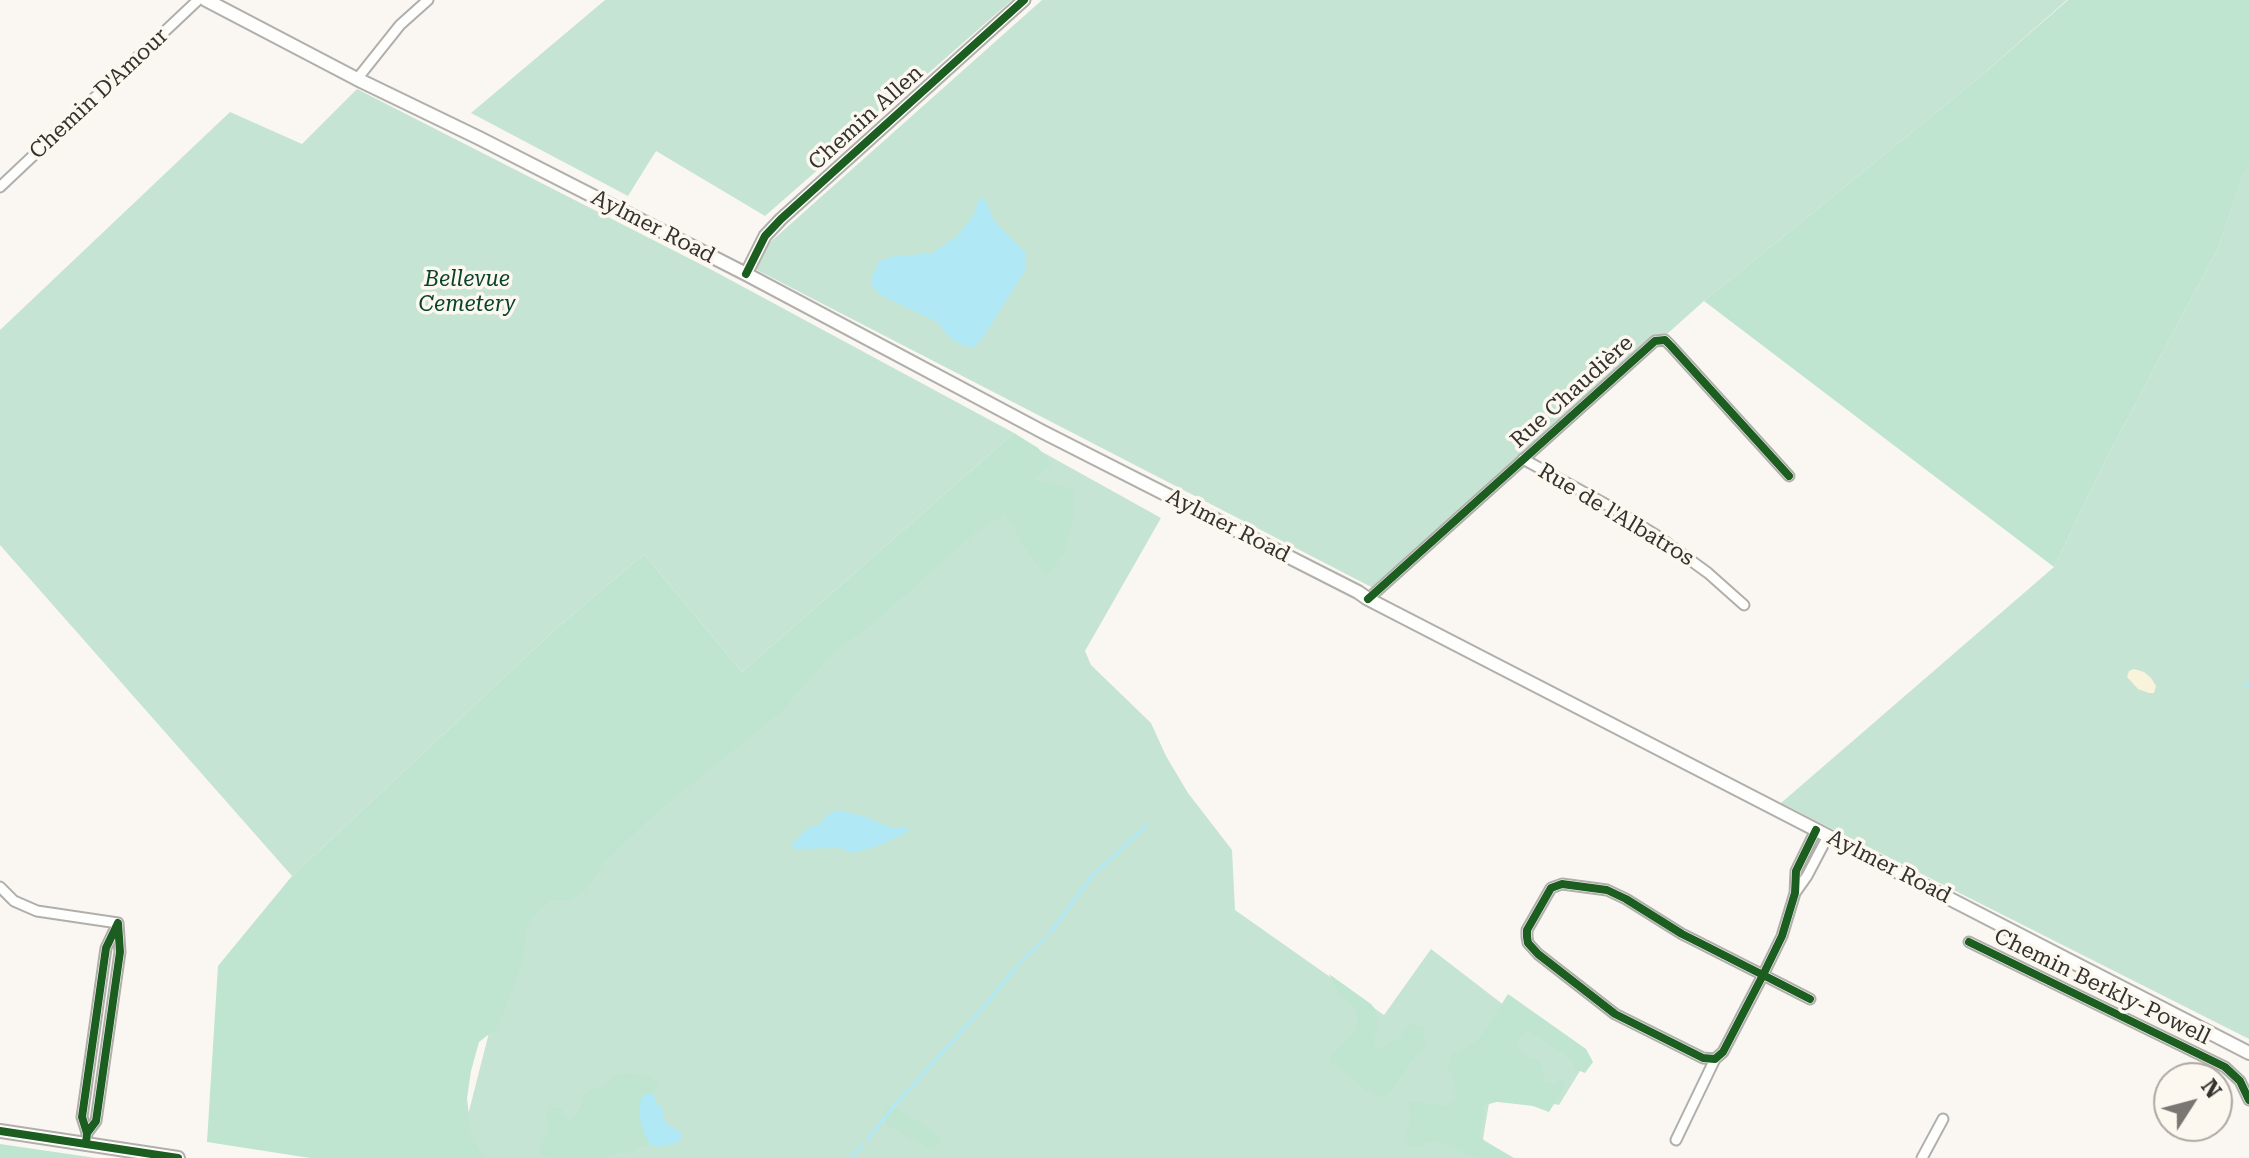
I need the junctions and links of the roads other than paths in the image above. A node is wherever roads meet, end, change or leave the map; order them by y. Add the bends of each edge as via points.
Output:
1 (198, 0) edge
2 (206, 0) edge
3 (428, 0) edge
4 (1024, 0) edge
5 (357, 79) junction
6 (0, 187) edge
7 (746, 274) junction
8 (1523, 459) junction
9 (1789, 476) dead end
10 (1368, 599) junction
11 (1744, 605) dead end
12 (1822, 833) junction
13 (0, 887) edge
14 (118, 923) junction
15 (1969, 942) dead end
16 (1763, 975) junction
17 (1810, 999) dead end
18 (2249, 1053) edge
19 (1715, 1059) junction
20 (2249, 1100) edge
21 (1943, 1119) dead end
22 (0, 1131) edge
23 (86, 1138) junction
24 (1676, 1140) dead end
25 (178, 1158) edge
26 (1922, 1158) edge

1 - 6 street, Chemin D'Amour
2 - 5 main road, Aylmer Road
3 - 5 street via 400,25
4 - 7 street, Chemin Allen via 781,219 765,236
5 - 7 main road, Aylmer Road
7 - 10 main road, Aylmer Road
8 - 9 street, Rue Chaudière via 1655,341 1665,340
8 - 10 street, Rue Chaudière
8 - 11 street, Rue de l'Albatros via 1656,535
10 - 12 main road, Aylmer Road
12 - 16 street via 1796,871 1787,924
12 - 18 main road, Aylmer Road
13 - 14 street via 14,901 37,911
14 - 23 street via 120,952 96,1121
14 - 23 street via 106,948 82,1117
15 - 20 street, Chemin Berkly-Powell via 2225,1067
16 - 17 street
16 - 19 street
16 - 19 street via 1607,890 1562,884 1547,892 1527,930 1531,948 1615,1014 1703,1058
19 - 24 street
21 - 26 street
22 - 23 main road
23 - 25 main road

